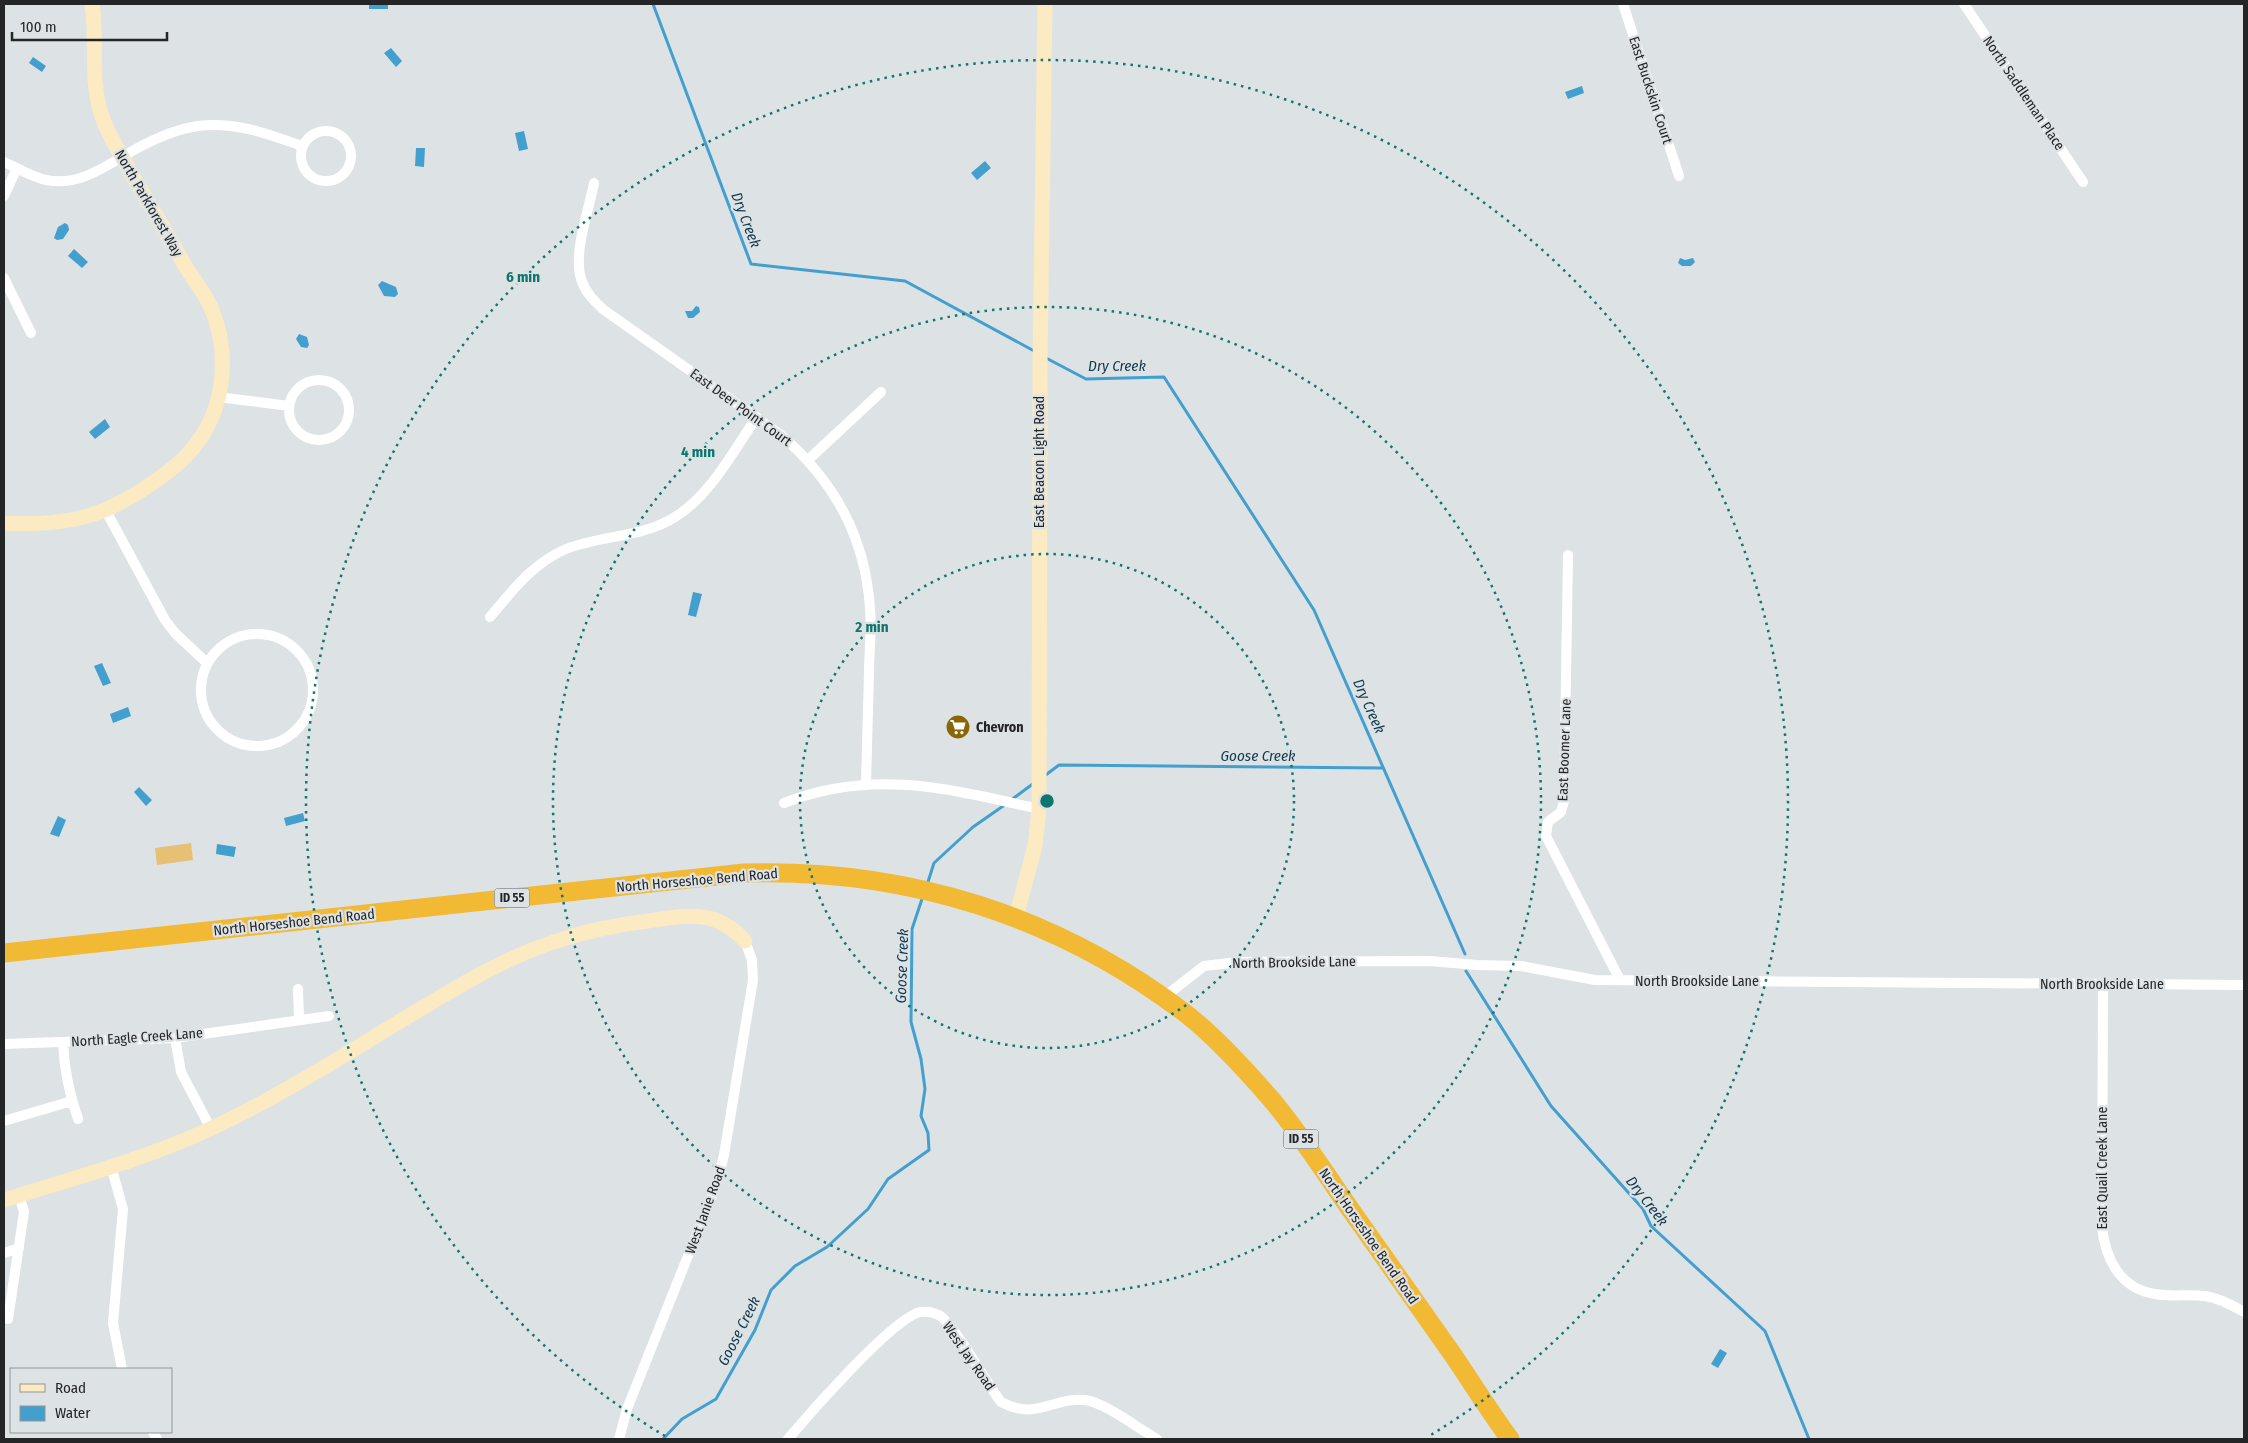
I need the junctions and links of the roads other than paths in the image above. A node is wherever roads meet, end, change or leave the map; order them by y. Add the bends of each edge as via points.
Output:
1 (92, 4) edge
2 (1045, 4) edge
3 (1623, 4) edge
4 (1964, 4) edge
5 (302, 146) junction
6 (122, 157) junction
7 (4, 162) edge
8 (17, 168) junction
9 (1679, 176) dead end
10 (2083, 182) dead end
11 (594, 183) dead end
12 (4, 196) edge
13 (4, 278) edge
14 (30, 333) dead end
15 (881, 392) dead end
16 (218, 397) junction
17 (289, 406) junction
18 (757, 418) junction
19 (808, 460) junction
20 (106, 510) junction
21 (4, 523) edge
22 (1568, 555) dead end
23 (490, 617) dead end
24 (207, 663) junction
25 (866, 783) junction
26 (784, 803) dead end
27 (1039, 809) junction
28 (1016, 917) junction
29 (746, 941) joint
30 (4, 952) edge
31 (1620, 980) junction
32 (2102, 984) junction
33 (2244, 985) edge
34 (298, 989) dead end
35 (1163, 998) junction
36 (329, 1016) dead end
37 (299, 1020) junction
38 (175, 1038) junction
39 (63, 1042) junction
40 (4, 1044) edge
41 (72, 1100) junction
42 (78, 1119) dead end
43 (4, 1121) edge
44 (211, 1129) junction
45 (111, 1166) junction
46 (19, 1195) junction
47 (4, 1200) edge
48 (19, 1248) junction
49 (4, 1253) edge
50 (2244, 1312) edge
51 (6, 1318) edge
52 (122, 1368) edge
53 (619, 1439) edge
54 (788, 1439) edge
55 (1157, 1439) edge
56 (1510, 1439) edge

1 - 6 street, North Parkforest Way via 96,96 108,133
2 - 27 street, East Beacon Light Road
3 - 9 street, East Buckskin Court
4 - 10 street, North Saddleman Place
5 - 5 street via 313,134 321,131 337,133 349,145 350,162 342,176 318,180 305,170 301,162
5 - 6 street via 244,128 209,125 169,134
6 - 8 street via 92,174 70,181 46,180
6 - 16 street, North Parkforest Way via 210,308 222,354
7 - 8 street
8 - 12 street
11 - 18 street, East Deer Point Court via 580,249 579,266 586,291 604,310
13 - 14 street
15 - 19 street
16 - 17 street
16 - 20 street, North Parkforest Way via 202,436 184,458 141,492
17 - 17 street via 293,395 302,386 325,380 336,385 347,398 350,412 344,428 332,438 314,441 302,436 289,418
18 - 19 street, East Deer Point Court via 781,434
18 - 23 street via 710,484 688,508 660,525 552,555 525,576
19 - 25 street, East Deer Point Court via 839,502 850,524 859,546 868,586
20 - 21 street, North Parkforest Way via 66,522
20 - 24 street via 165,620
22 - 31 street, East Boomer Lane via 1564,800 1561,812 1548,822 1546,836
24 - 24 street via 216,650 246,634 279,637 304,658 311,674 314,690 304,722 292,735 260,747 227,739 214,728 200,697
25 - 26 street via 806,794
25 - 27 street via 938,787
27 - 28 street, East Beacon Light Road via 1035,846
28 - 30 highway, North Horseshoe Bend Road / ID 55 via 898,883 832,874 750,873
28 - 35 highway, North Horseshoe Bend Road / ID 55 via 1095,956
29 - 44 street via 721,921 687,916 624,924 547,944 464,983 274,1096
29 - 53 street, West Janie Road via 752,960 753,980 717,1183 627,1409
31 - 32 street, North Brookside Lane
31 - 35 street, North Brookside Lane via 1595,980 1521,966 1430,961 1238,962 1204,966
32 - 33 street, North Brookside Lane
32 - 50 street, East Quail Creek Lane via 2104,1248 2115,1270 2131,1285 2153,1294 2205,1296 2229,1303
34 - 37 street
35 - 56 highway, North Horseshoe Bend Road / ID 55 via 1214,1040 1272,1100
36 - 37 street, North Eagle Creek Lane
37 - 38 street, North Eagle Creek Lane
38 - 39 street, North Eagle Creek Lane
38 - 44 street via 180,1072
39 - 40 street, North Eagle Creek Lane
39 - 41 street
41 - 42 street
41 - 43 street
44 - 45 street
45 - 46 street
45 - 52 street via 123,1209 113,1323
46 - 47 street
46 - 48 street via 24,1212
48 - 49 street
48 - 51 street
54 - 55 street, West Jay Road via 843,1378 895,1328 920,1312 929,1312 947,1321 1002,1402 1024,1410 1084,1400 1098,1404

